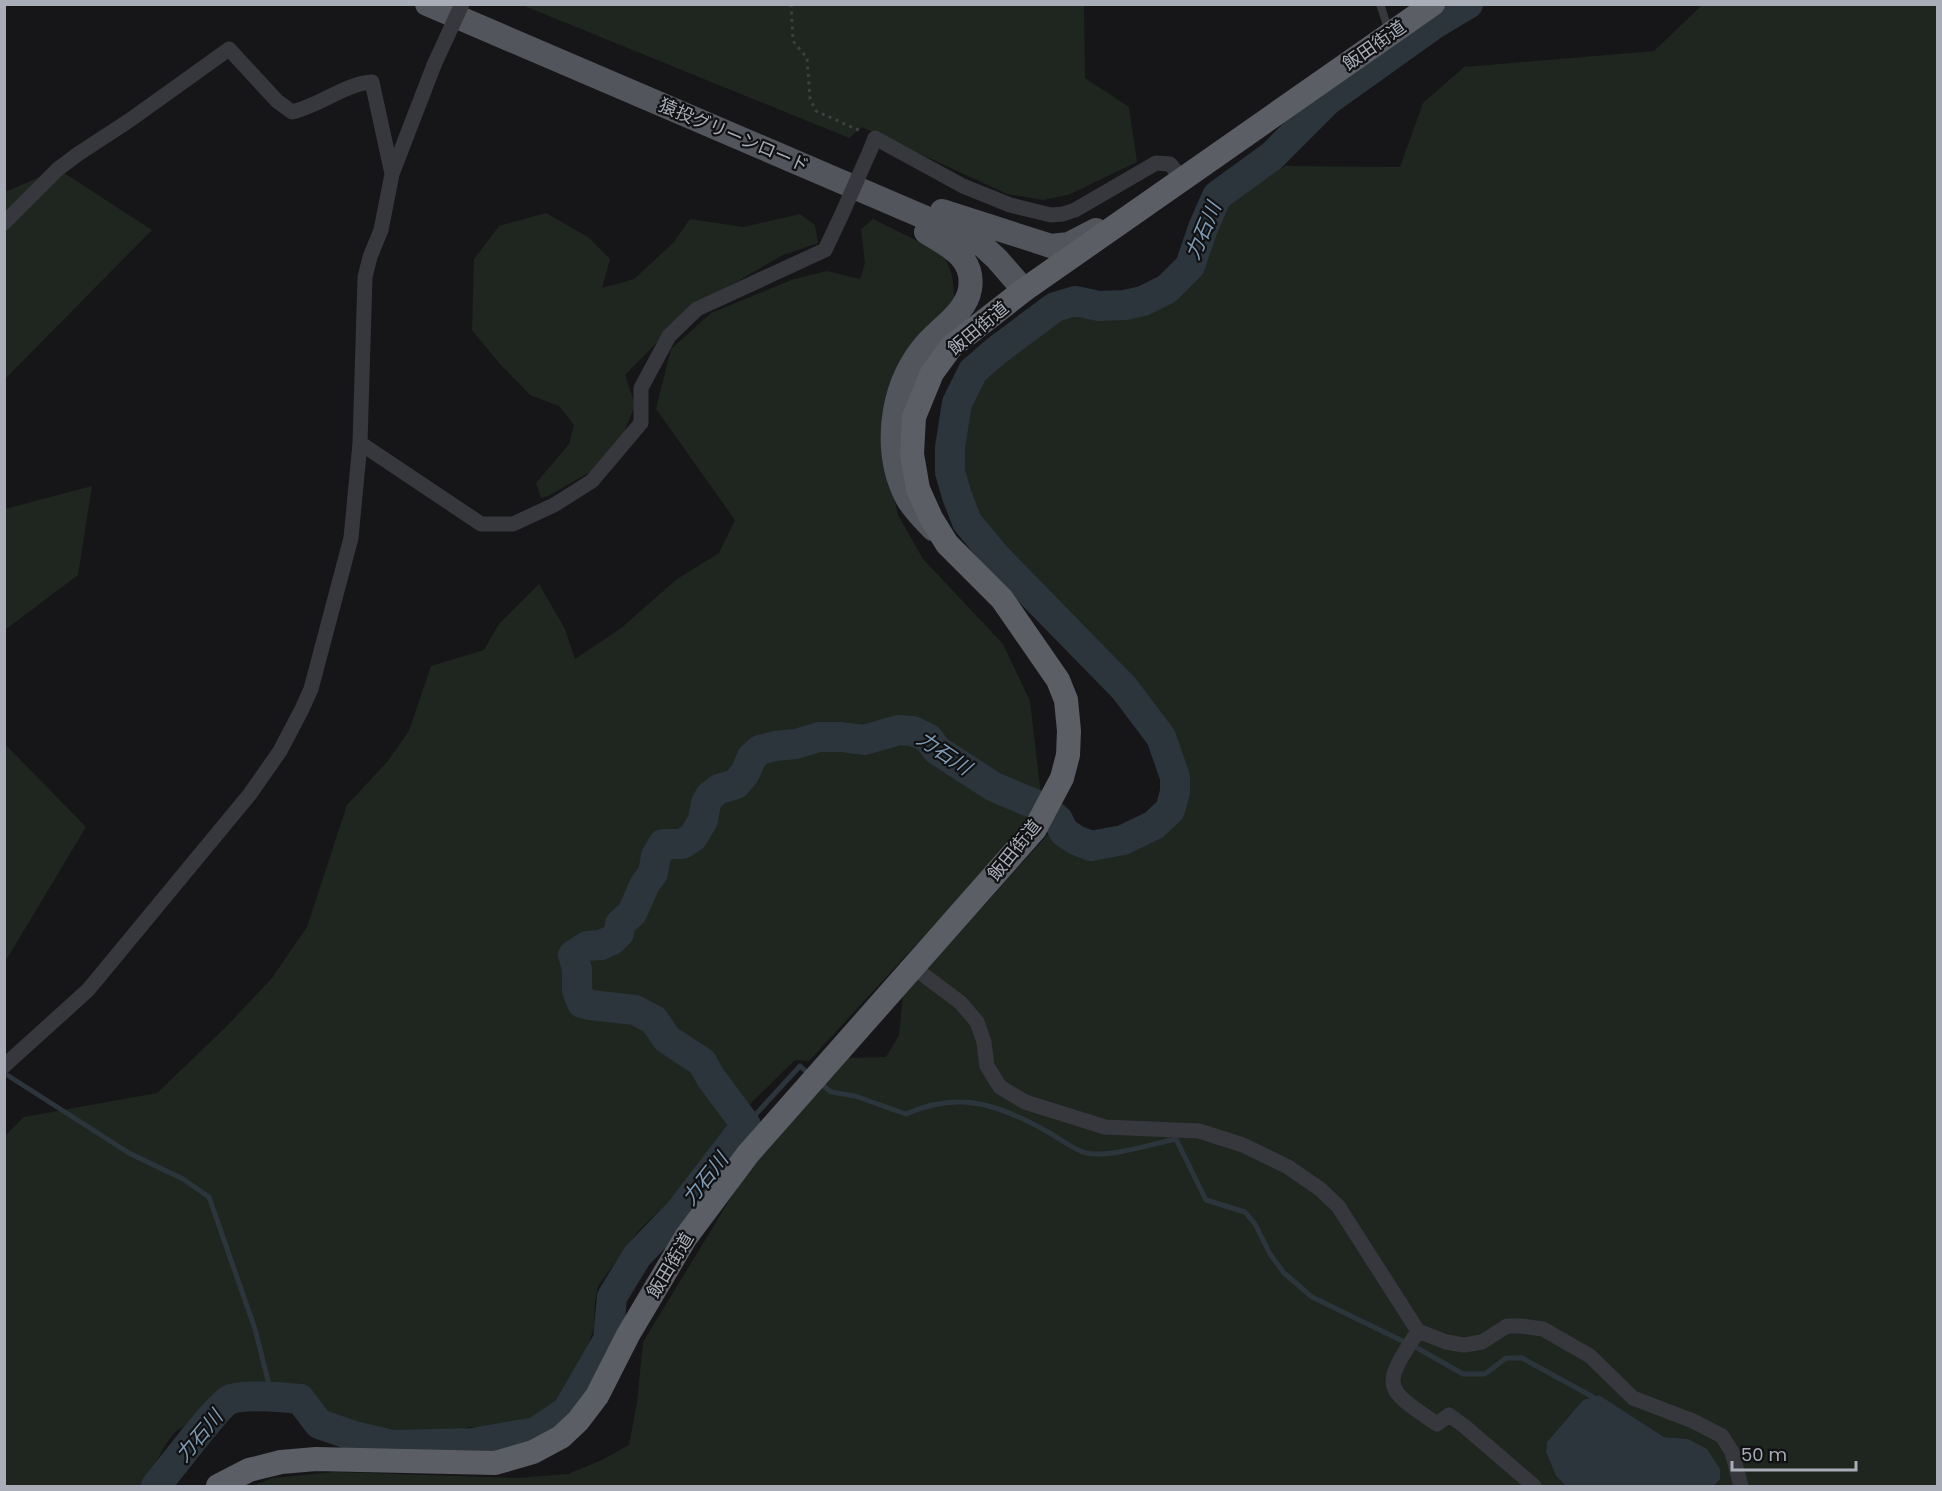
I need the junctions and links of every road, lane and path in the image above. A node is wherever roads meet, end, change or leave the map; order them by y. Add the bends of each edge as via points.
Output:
1 (427, 4) edge
2 (462, 4) edge
3 (791, 4) edge
4 (1380, 4) edge
5 (1433, 4) edge
6 (1390, 34) junction
7 (874, 142) junction
8 (392, 174) junction
9 (825, 174) junction
10 (1182, 179) junction
11 (1145, 205) junction
12 (4, 223) edge
13 (1024, 290) junction
14 (360, 443) junction
15 (947, 544) junction
16 (913, 967) junction
17 (4, 1066) edge
18 (1417, 1333) junction
19 (218, 1486) edge
20 (1534, 1486) edge
21 (1741, 1486) edge

1 - 9 main road, 猿投グリーンロード
2 - 8 street, bridge
3 - 7 path via 793,41 807,58 810,99 816,111
4 - 6 lane
5 - 6 highway, 飯田街道
6 - 10 highway, 飯田街道
7 - 10 street via 963,186 1010,205 1051,215 1075,210 1156,162 1170,164
7 - 14 street, bridge via 825,250 697,309 669,336 641,388 641,423 592,481 554,505 513,524 481,524
8 - 12 street via 372,82 292,111 277,101 229,49 58,169
8 - 14 street via 381,230 365,277
9 - 11 main road via 1051,246 1069,244
9 - 13 main road, 猿投グリーンロード via 968,237 998,259
9 - 15 main road via 955,249 968,266 968,298 912,363 898,397 892,432 895,465 908,500
10 - 11 highway, 飯田街道
11 - 13 highway, 飯田街道
13 - 15 highway, 飯田街道 via 951,347 932,374 914,417 912,454 918,489
14 - 17 street via 351,538 342,575 310,688 280,751 250,794 88,990
15 - 16 highway, 飯田街道 via 1002,599 1052,670 1066,700 1070,731 1062,778 1035,829
16 - 18 street via 961,1003 977,1022 987,1066 1000,1087 1025,1102 1105,1126 1199,1131 1252,1149 1320,1189 1338,1206
16 - 19 highway, 飯田街道 via 748,1154 686,1237 597,1396 561,1437 533,1452 495,1463 304,1460 249,1470
18 - 20 street via 1395,1369 1394,1391 1437,1424 1449,1415
18 - 21 street via 1464,1345 1482,1342 1507,1326 1543,1329 1590,1356 1633,1398 1722,1436 1732,1452

